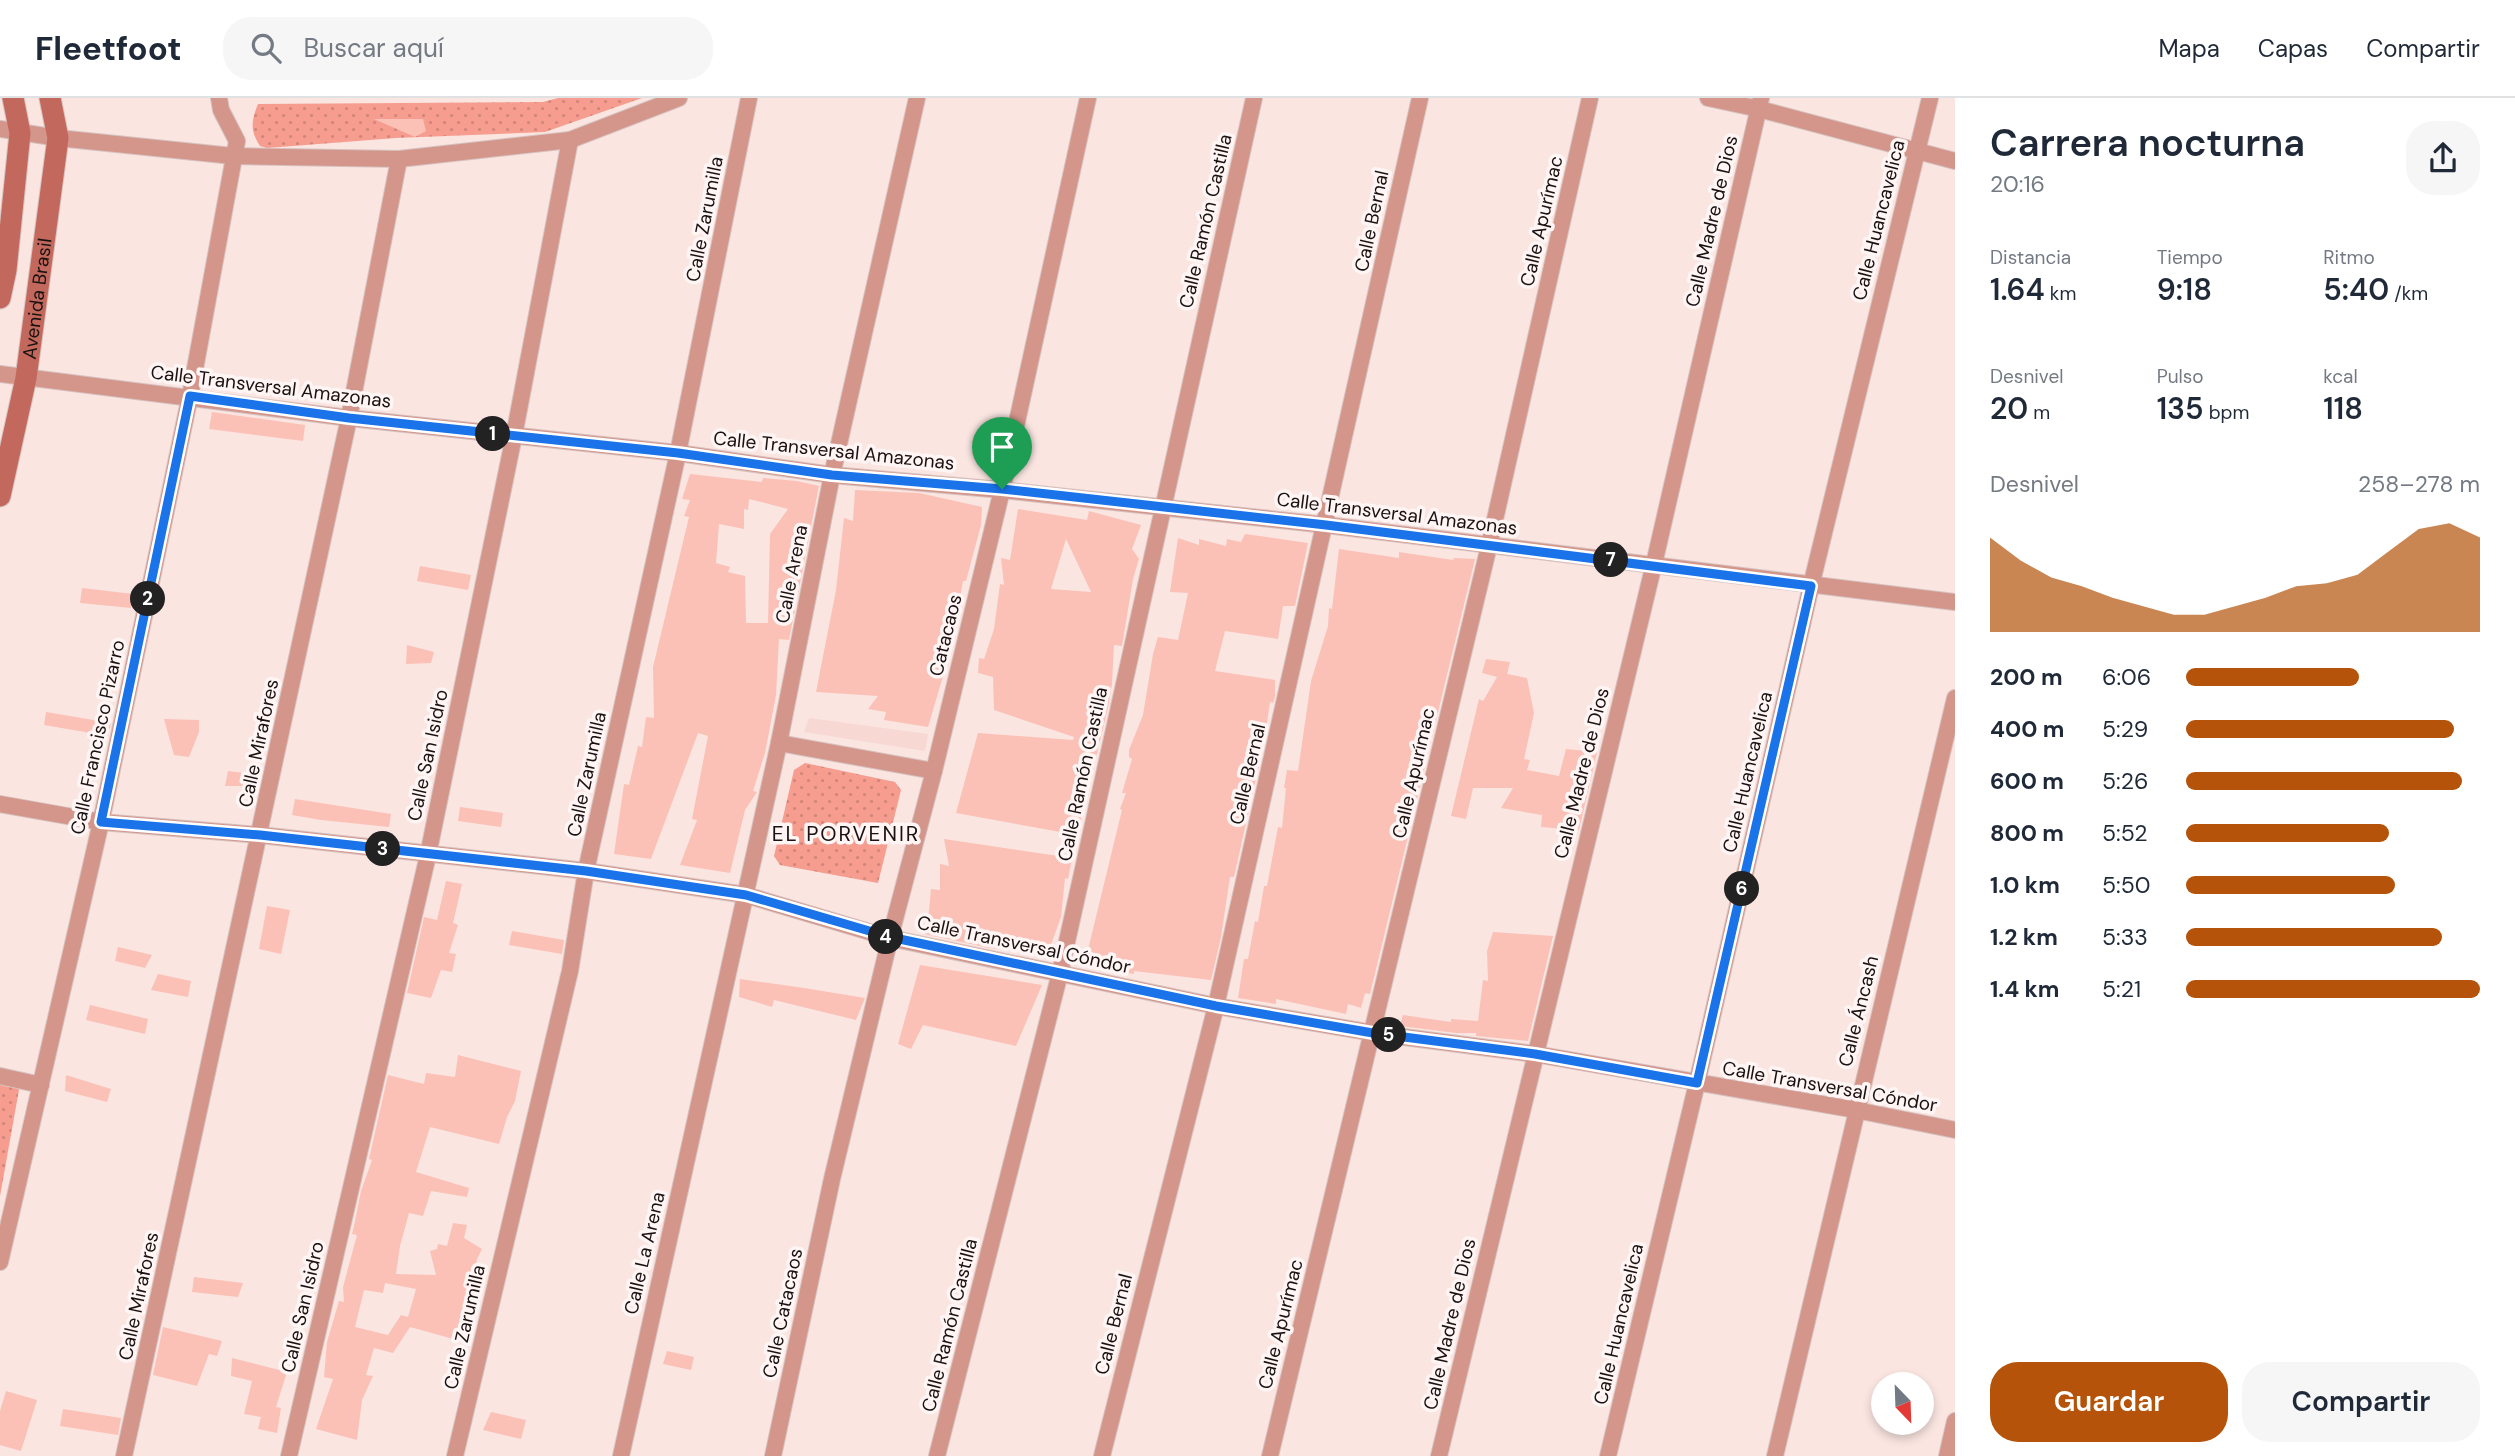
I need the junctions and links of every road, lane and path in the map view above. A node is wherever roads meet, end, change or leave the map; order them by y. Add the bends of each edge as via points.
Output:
1 (13, 98) edge
2 (50, 98) edge
3 (219, 98) edge
4 (679, 98) edge
5 (749, 98) edge
6 (917, 98) edge
7 (1088, 98) edge
8 (1254, 98) edge
9 (1420, 98) edge
10 (1590, 98) edge
11 (1708, 98) edge
12 (1930, 98) edge
13 (1760, 104) edge
14 (10, 131) edge
15 (58, 138) junction
16 (570, 140) junction
17 (1917, 152) junction
18 (233, 156) junction
19 (399, 159) junction
20 (1955, 161) edge
21 (3, 269) edge
22 (0, 298) edge
23 (0, 374) edge
24 (26, 378) junction
25 (190, 396) junction
26 (349, 418) junction
27 (514, 436) junction
28 (678, 453) junction
29 (832, 475) junction
30 (1002, 489) junction
31 (0, 496) edge
32 (1162, 507) junction
33 (1326, 525) junction
34 (1489, 546) junction
35 (1654, 564) junction
36 (1811, 586) junction
37 (1955, 602) edge
38 (1955, 698) edge
39 (779, 743) junction
40 (934, 771) junction
41 (0, 804) edge
42 (101, 822) junction
43 (260, 835) junction
44 (428, 855) junction
45 (586, 871) junction
46 (746, 895) junction
47 (890, 937) junction
48 (1060, 973) junction
49 (1216, 1006) junction
50 (1373, 1033) junction
51 (1535, 1054) junction
52 (709, 1060) joint
53 (0, 1076) edge
54 (1697, 1083) junction
55 (41, 1085) junction
56 (1856, 1110) junction
57 (1955, 1130) edge
58 (832, 1179) joint
59 (0, 1262) edge
60 (1955, 1421) edge
61 (124, 1456) edge
62 (289, 1456) edge
63 (455, 1456) edge
64 (621, 1456) edge
65 (773, 1456) edge
66 (937, 1456) edge
67 (1102, 1456) edge
68 (1270, 1456) edge
69 (1438, 1456) edge
70 (1608, 1456) edge
71 (1775, 1456) edge
72 (1947, 1456) edge

1 - 14 street, Avenida Brasil
2 - 15 street, Avenida Brasil
3 - 18 street, Calle Francisco Pizarro via 237,141
4 - 16 street
5 - 28 street, Calle Zarumilla
6 - 29 street, Calle Arena
7 - 30 street, Catacaos
8 - 32 street, Calle Ramón Castilla
9 - 33 street, Calle Bernal
10 - 34 street, Calle Apurímac
11 - 13 street
12 - 17 street, Calle Huancavelica
13 - 17 street
13 - 35 street, Calle Madre de Dios
14 - 15 street
14 - 21 street, Avenida Brasil
15 - 18 street
15 - 24 street, Avenida Brasil
16 - 19 street
16 - 27 street, Calle San Isidro
17 - 20 street
17 - 36 street, Calle Huancavelica
18 - 19 street
18 - 25 street, Calle Francisco Pizarro
19 - 26 street, Calle Mirafores
21 - 22 street, Avenida Brasil
23 - 24 street, Calle Transversal Amazonas
24 - 25 street, Calle Transversal Amazonas
24 - 31 street, Avenida Brasil
25 - 26 street, Calle Transversal Amazonas
25 - 42 street, Calle Francisco Pizarro
26 - 27 street, Calle Transversal Amazonas
26 - 43 street, Calle Mirafores
27 - 28 street, Calle Transversal Amazonas
27 - 44 street, Calle San Isidro
28 - 29 street, Calle Transversal Amazonas
28 - 45 street, Calle Zarumilla
29 - 30 street, Calle Transversal Amazonas
29 - 39 street, Calle Arena
30 - 32 street, Calle Transversal Amazonas
30 - 40 street, Catacaos
32 - 33 street, Calle Transversal Amazonas
32 - 48 street, Calle Ramón Castilla
33 - 34 street, Calle Transversal Amazonas
33 - 49 street, Calle Bernal
34 - 35 street, Calle Transversal Amazonas
34 - 50 street, Calle Apurímac
35 - 36 street, Calle Transversal Amazonas
35 - 51 street, Calle Madre de Dios
36 - 37 street, Calle Transversal Amazonas
36 - 54 street, Calle Huancavelica
38 - 56 street, Calle Áncash
39 - 40 street
39 - 46 street, Calle Arena
40 - 47 street, Catacaos
41 - 42 street, Calle Transversal Cóndor
42 - 43 street, Calle Transversal Cóndor
42 - 55 street, Calle Francisco Pizarro
43 - 44 street, Calle Transversal Cóndor
43 - 61 street, Calle Mirafores
44 - 45 street, Calle Transversal Cóndor
44 - 62 street, Calle San Isidro
45 - 46 street, Calle Transversal Cóndor
45 - 63 street, Calle Zarumilla via 570,971
46 - 47 street, Calle Transversal Cóndor
46 - 52 street, Calle Arena
47 - 48 street, Calle Transversal Cóndor
47 - 58 street, Catacaos
48 - 49 street, Calle Transversal Cóndor
48 - 66 street, Calle Ramón Castilla
49 - 50 street, Calle Transversal Cóndor
49 - 67 street, Calle Bernal
50 - 51 street, Calle Transversal Cóndor
50 - 68 street, Calle Apurímac
51 - 54 street, Calle Transversal Cóndor
51 - 69 street, Calle Madre de Dios
52 - 64 street, Calle La Arena
53 - 55 street
54 - 56 street, Calle Transversal Cóndor
54 - 70 street, Calle Huancavelica
55 - 59 street, Calle Francisco Pizarro
56 - 57 street, Calle Transversal Cóndor
56 - 71 street, Calle Áncash
58 - 65 street, Calle Catacaos
60 - 72 street

